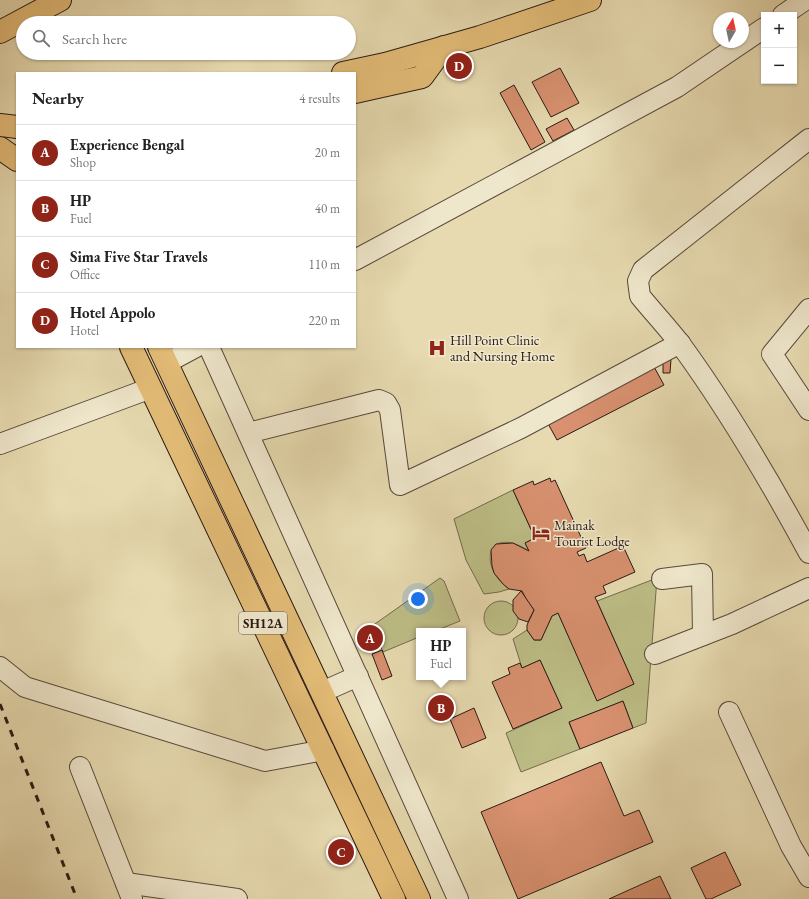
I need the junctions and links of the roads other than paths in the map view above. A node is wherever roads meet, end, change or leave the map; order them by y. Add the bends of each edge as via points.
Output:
1 (60, 0) edge
2 (590, 0) edge
3 (805, 0) edge
4 (787, 12) edge
5 (30, 16) edge
6 (16, 23) edge
7 (761, 30) edge
8 (0, 32) edge
9 (444, 47) junction
10 (347, 72) edge
11 (356, 92) edge
12 (809, 139) edge
13 (0, 148) edge
14 (16, 159) edge
15 (356, 259) edge
16 (809, 309) edge
17 (680, 343) junction
18 (131, 348) edge
19 (192, 348) edge
20 (209, 348) edge
21 (164, 355) edge
22 (151, 388) junction
23 (809, 410) edge
24 (248, 434) junction
25 (0, 444) edge
26 (809, 553) edge
27 (662, 579) dead end
28 (809, 588) edge
29 (703, 635) junction
30 (655, 654) dead end
31 (0, 667) edge
32 (358, 676) junction
33 (322, 692) junction
34 (301, 702) junction
35 (729, 712) dead end
36 (324, 750) junction
37 (80, 767) dead end
38 (809, 877) edge
39 (129, 891) edge
40 (237, 899) edge
41 (394, 899) edge
42 (418, 899) edge
43 (458, 899) edge

1 - 5 main road
2 - 9 main road
3 - 4 street
6 - 8 main road
7 - 15 street via 677,87
9 - 10 main road
9 - 11 main road via 422,77
12 - 17 street via 643,270 638,281 640,296
13 - 14 main road
16 - 23 street via 772,354
17 - 24 street via 521,428 400,485 390,410 382,400
17 - 26 street via 767,476
18 - 22 main road, SH12A
19 - 21 street
20 - 24 street
21 - 33 main road, SH12A
22 - 25 street
22 - 34 main road, SH12A
24 - 32 street
27 - 29 street via 702,574
28 - 29 street
29 - 30 street
31 - 36 street via 25,688 264,761
32 - 33 street
32 - 43 street
33 - 34 main road
33 - 42 main road, SH12A
34 - 36 main road, SH12A
35 - 38 street via 791,846
36 - 41 main road, SH12A
37 - 39 street
39 - 40 street

